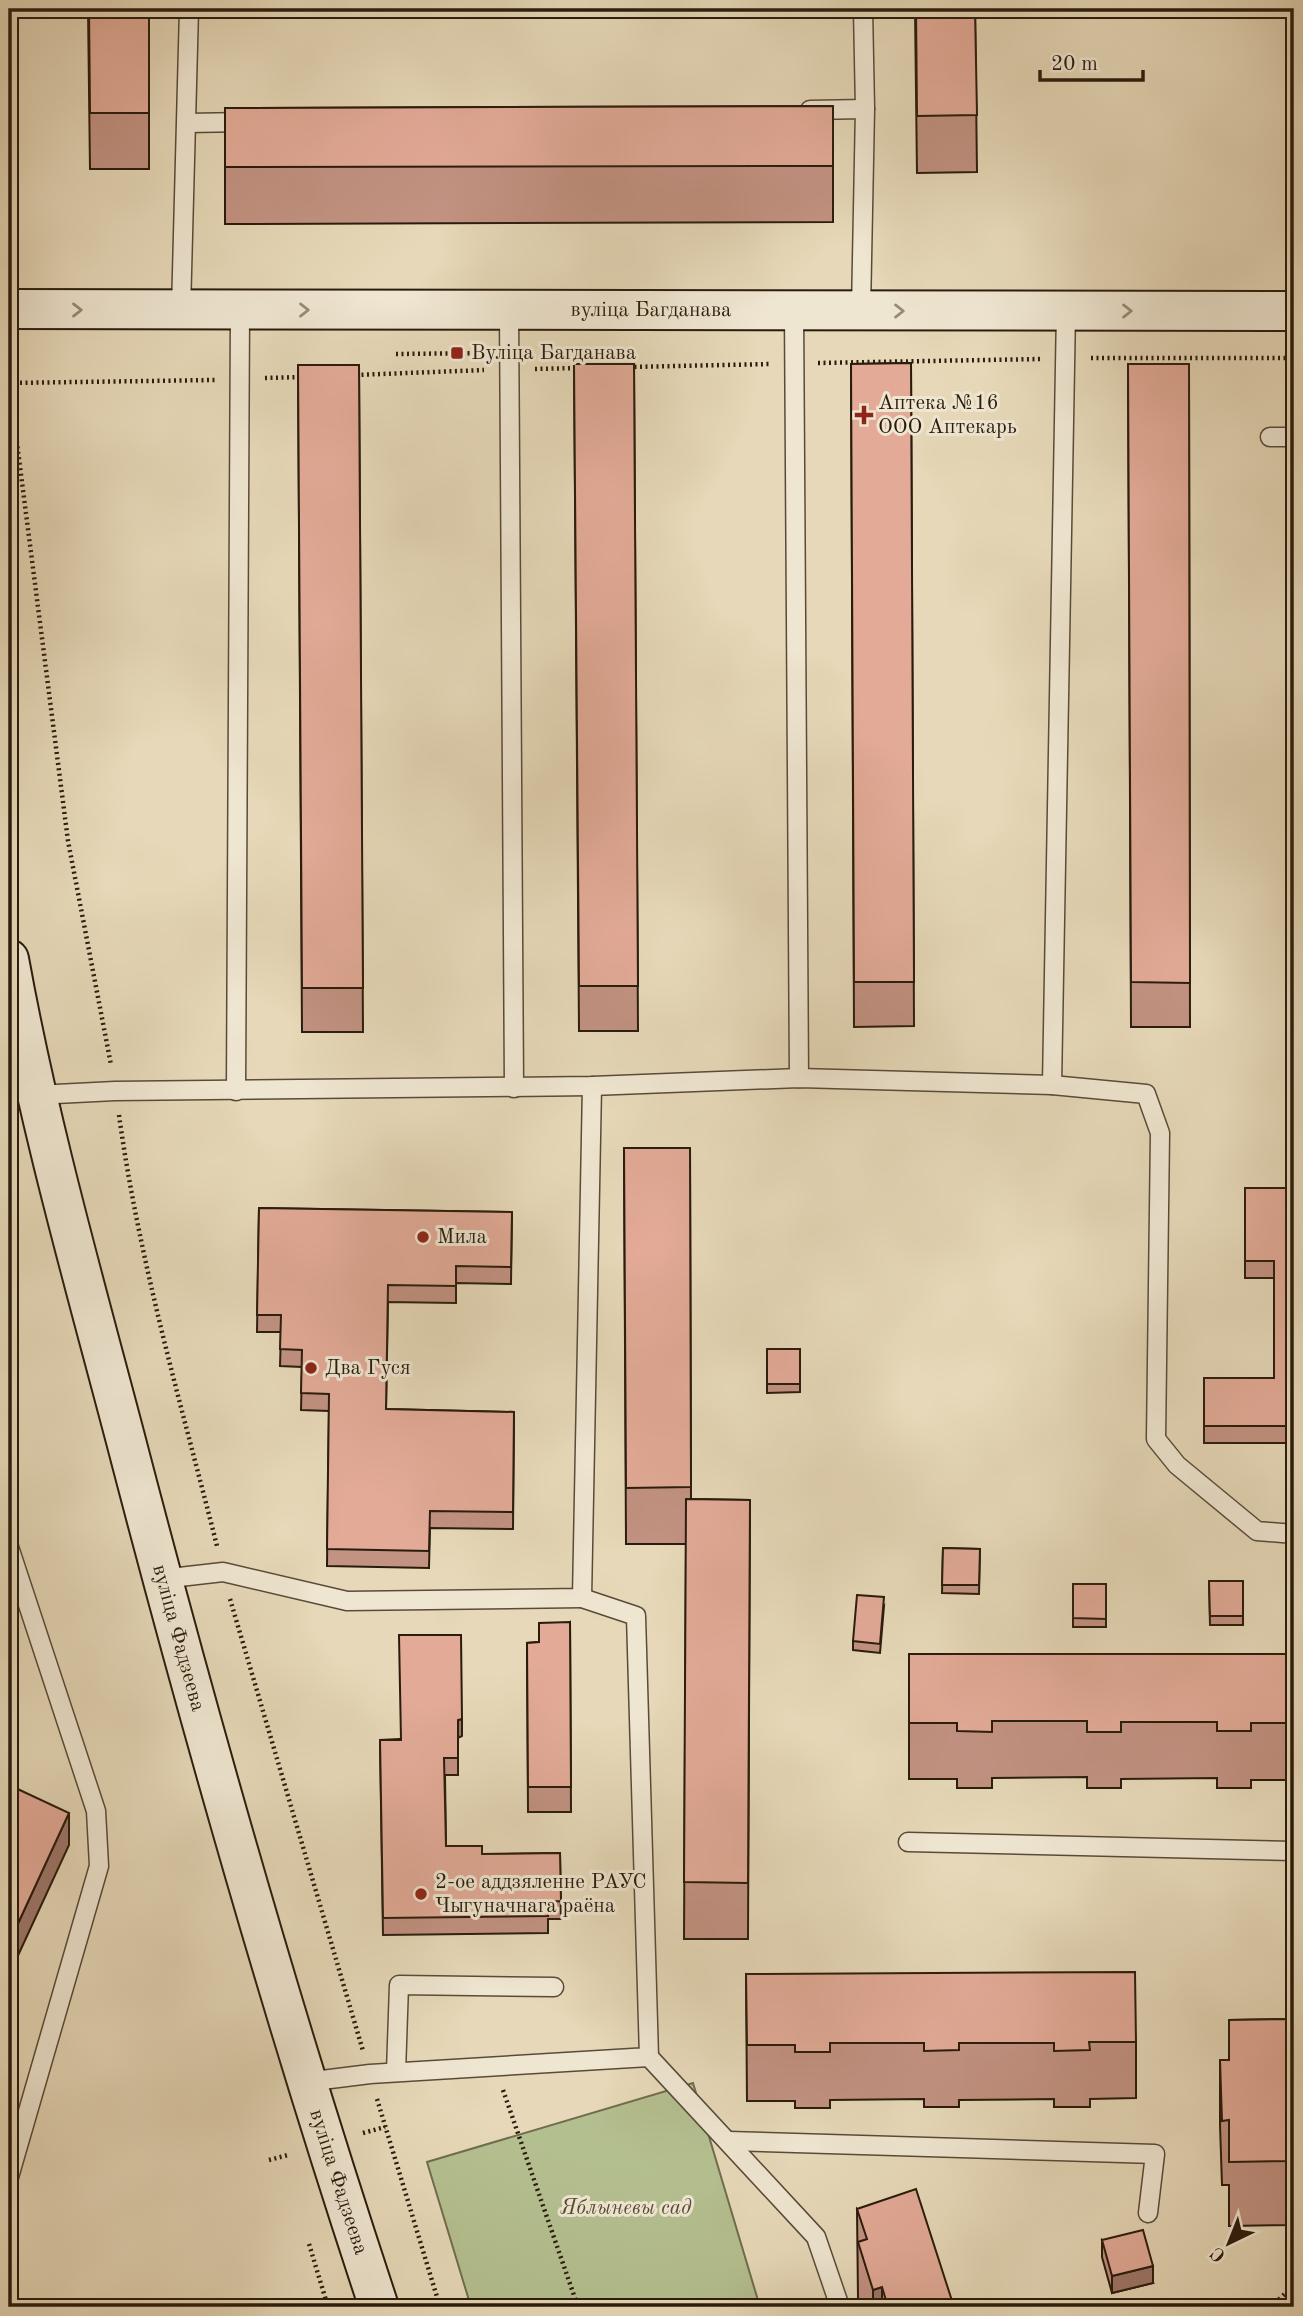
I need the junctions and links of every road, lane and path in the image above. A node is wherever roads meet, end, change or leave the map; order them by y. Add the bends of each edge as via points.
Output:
1 (189, 9) edge
2 (863, 9) edge
3 (866, 109) junction
4 (796, 110) edge
5 (270, 121) edge
6 (187, 123) junction
7 (9, 309) edge
8 (181, 310) junction
9 (240, 310) junction
10 (509, 310) junction
11 (794, 310) junction
12 (861, 310) junction
13 (1066, 311) junction
14 (1294, 311) edge
15 (396, 354) dead end
16 (1066, 358) junction
17 (1294, 358) edge
18 (510, 361) junction
19 (794, 363) junction
20 (618, 367) edge
21 (591, 368) edge
22 (348, 375) edge
23 (307, 377) edge
24 (239, 379) junction
25 (9, 382) edge
26 (1294, 437) edge
27 (1270, 438) dead end
28 (9, 959) edge
29 (799, 1078) junction
30 (1052, 1085) junction
31 (592, 1086) junction
32 (514, 1088) junction
33 (116, 1091) junction
34 (236, 1091) junction
35 (36, 1095) junction
36 (1294, 1534) edge
37 (9, 1547) edge
38 (223, 1572) junction
39 (162, 1579) junction
40 (582, 1598) junction
41 (908, 1842) dead end
42 (1294, 1851) edge
43 (554, 1987) dead end
44 (649, 2057) junction
45 (495, 2066) junction
46 (396, 2072) junction
47 (370, 2074) junction
48 (306, 2082) junction
49 (385, 2127) junction
50 (363, 2133) dead end
51 (728, 2141) junction
52 (288, 2155) dead end
53 (269, 2160) dead end
54 (9, 2177) edge
55 (1148, 2213) dead end
56 (309, 2244) dead end
57 (1294, 2285) edge
58 (327, 2307) edge
59 (379, 2307) edge
60 (440, 2307) edge
61 (578, 2307) edge
62 (840, 2307) edge
63 (1271, 2307) edge

1 - 6 lane
2 - 3 lane
3 - 4 lane
3 - 12 lane
5 - 6 lane
6 - 8 lane
7 -> 8 street, вуліца Багданава
8 - 9 street, вуліца Багданава
9 -> 10 street, вуліца Багданава
9 - 24 lane
10 - 11 street, вуліца Багданава
10 - 18 lane
11 - 12 street, вуліца Багданава
11 - 19 lane
12 -> 13 street, вуліца Багданава
13 -> 14 street, вуліца Багданава
13 - 16 lane
15 - 18 path
16 - 17 path
16 - 19 path
16 - 30 lane
18 - 21 path
18 - 22 path
18 - 32 lane
19 - 20 path
19 - 29 lane
23 - 24 path
24 - 25 path
24 - 34 lane
25 - 33 path via 68,841
26 - 27 lane
28 - 35 street, вуліца Фадзеева
29 - 30 lane
29 - 31 lane
30 - 36 lane via 1146,1094 1160,1133 1156,1439 1177,1465 1257,1531
31 - 32 lane
31 - 40 lane
32 - 34 lane
33 - 34 lane
33 - 35 lane
33 - 38 path via 128,1184
35 - 39 street, вуліца Фадзеева
37 - 54 lane via 96,1811 99,1866
38 - 39 lane
38 - 40 lane via 347,1601
38 - 47 path
39 - 48 street, вуліца Фадзеева
40 - 44 lane via 636,1616
41 - 42 lane
43 - 46 lane via 399,1985
44 - 45 lane
44 - 51 lane
45 - 46 lane
45 - 61 path
46 - 47 lane
47 - 48 lane
47 - 49 path
48 - 59 street, вуліца Фадзеева
49 - 50 path
49 - 60 path
51 - 55 lane via 1155,2154
51 - 62 lane via 816,2237
52 - 53 path
56 - 58 path
57 - 63 path

